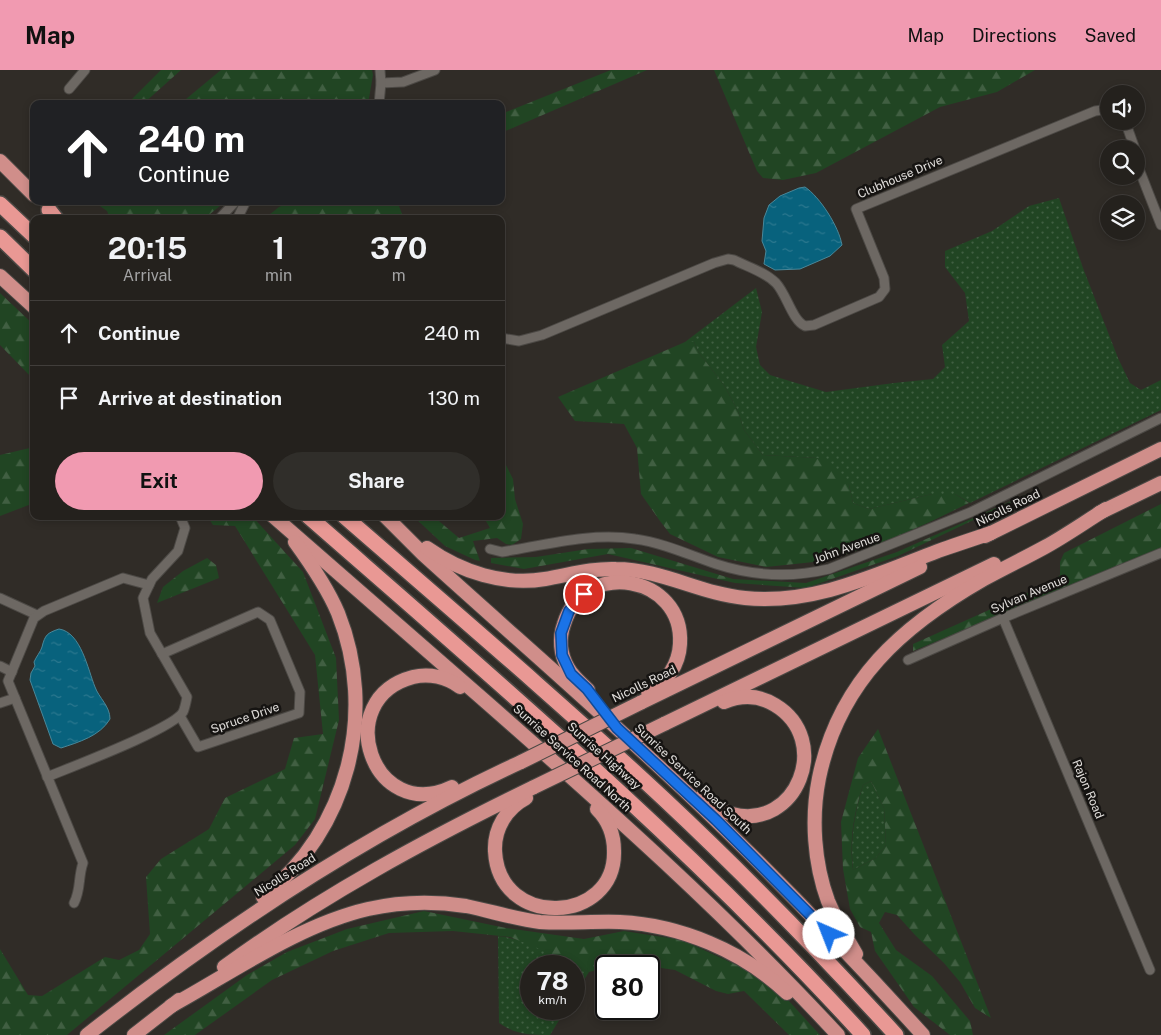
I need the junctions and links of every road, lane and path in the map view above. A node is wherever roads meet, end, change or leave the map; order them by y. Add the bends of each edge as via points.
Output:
1 (85, 70) edge
2 (380, 70) edge
3 (435, 70) edge
4 (381, 83) junction
5 (69, 89) dead end
6 (379, 100) edge
7 (1100, 110) edge
8 (0, 162) edge
9 (1145, 184) edge
10 (30, 191) edge
11 (0, 204) edge
12 (232, 205) edge
13 (223, 215) edge
14 (1161, 225) edge
15 (30, 232) edge
16 (0, 237) edge
17 (0, 252) edge
18 (30, 266) edge
19 (0, 276) edge
20 (30, 277) edge
21 (30, 303) edge
22 (505, 338) edge
23 (1161, 418) edge
24 (1161, 449) edge
25 (1161, 483) edge
26 (1106, 510) junction
27 (182, 520) edge
28 (277, 520) edge
29 (277, 520) edge
30 (313, 520) edge
31 (349, 520) edge
32 (389, 520) edge
33 (991, 533) junction
34 (490, 549) dead end
35 (1161, 553) edge
36 (149, 585) junction
37 (0, 598) edge
38 (37, 615) junction
39 (1003, 618) junction
40 (162, 654) junction
41 (908, 660) dead end
42 (0, 666) edge
43 (12, 672) junction
44 (15, 698) junction
45 (639, 700) junction
46 (0, 703) edge
47 (180, 716) junction
48 (508, 721) junction
49 (664, 724) junction
50 (617, 728) junction
51 (561, 768) junction
52 (500, 771) junction
53 (664, 771) junction
54 (47, 777) junction
55 (536, 789) junction
56 (74, 903) dead end
57 (214, 940) junction
58 (1150, 970) dead end
59 (868, 974) junction
60 (171, 1006) junction
61 (87, 1035) edge
62 (134, 1035) edge
63 (829, 1035) edge
64 (838, 1035) edge
65 (863, 1035) edge
66 (896, 1035) edge
67 (923, 1035) edge

1 - 5 street
2 - 4 street
3 - 4 street via 403,82
4 - 6 street
7 - 22 street, Clubhouse Drive via 856,209 884,278 885,289 879,297 814,325 805,326 798,322 783,291 771,278 728,259 542,335 519,340
8 - 10 highway
9 - 14 street
11 - 15 highway
12 - 13 street
16 - 18 highway
17 - 20 highway
19 - 21 highway
23 - 34 street, John Avenue via 971,512 829,569 807,574 770,575 734,570 658,543 634,538 588,538 502,552
24 - 33 highway, Nicolls Road
25 - 26 highway
26 - 49 highway
26 - 59 highway via 963,592 906,632 875,662 845,706 822,767 815,832 819,866 828,899
27 - 36 street via 185,528 178,551
28 - 48 highway, Sunrise Service Road North
29 - 57 highway via 322,582 344,630 355,684 356,719 351,754 335,805 310,850 278,885
30 - 65 highway, Sunrise Highway via 647,815
31 - 66 highway, Sunrise Highway via 571,713 658,794 782,915
32 - 33 highway via 446,560 489,577 535,580 620,569 656,574 712,592 761,599 830,591
32 - 50 highway, Sunrise Service Road South
33 - 45 highway, Nicolls Road
35 - 39 street, Sylvan Avenue
36 - 38 street via 123,578
36 - 40 street via 143,598 150,633
37 - 38 street
38 - 43 street
39 - 41 street, Sylvan Avenue
39 - 58 street, Rajon Road
40 - 47 street via 187,697
40 - 47 street, Spruce Drive via 258,612 270,620 300,692 299,713 198,747
42 - 43 street
43 - 44 street via 8,681
44 - 46 street
44 - 54 street
45 - 50 highway via 660,685 678,659 680,641 677,624 666,602 648,589 627,582 604,584 573,605 563,625 561,648 571,674
45 - 52 highway, Nicolls Road, bridge
47 - 54 street via 140,738
48 - 51 highway, Sunrise Service Road North
48 - 52 highway via 456,684 424,675 407,679 391,688 374,708 368,726 372,760 388,780 410,792 434,794
49 - 53 highway via 732,698 763,699 779,707 794,721 802,737 805,755 802,772 791,795 770,811 752,816 724,812
49 - 55 highway, bridge
50 - 53 highway, Sunrise Service Road South
51 - 55 highway via 607,822 614,846 613,863 606,880 588,899 570,907 552,909 524,900 509,888 498,868 494,846 499,826 504,817
51 - 64 highway, Sunrise Service Road North via 698,893
52 - 57 highway, Nicolls Road via 355,849
53 - 59 highway, Sunrise Service Road South
54 - 56 street via 83,863 79,894
55 - 60 highway via 416,847 340,891 265,939
57 - 61 highway, Nicolls Road
59 - 67 highway, Sunrise Service Road South
60 - 62 highway
60 - 63 highway via 333,919 384,906 433,903 540,922 637,924 685,934 715,946 758,970 781,987

